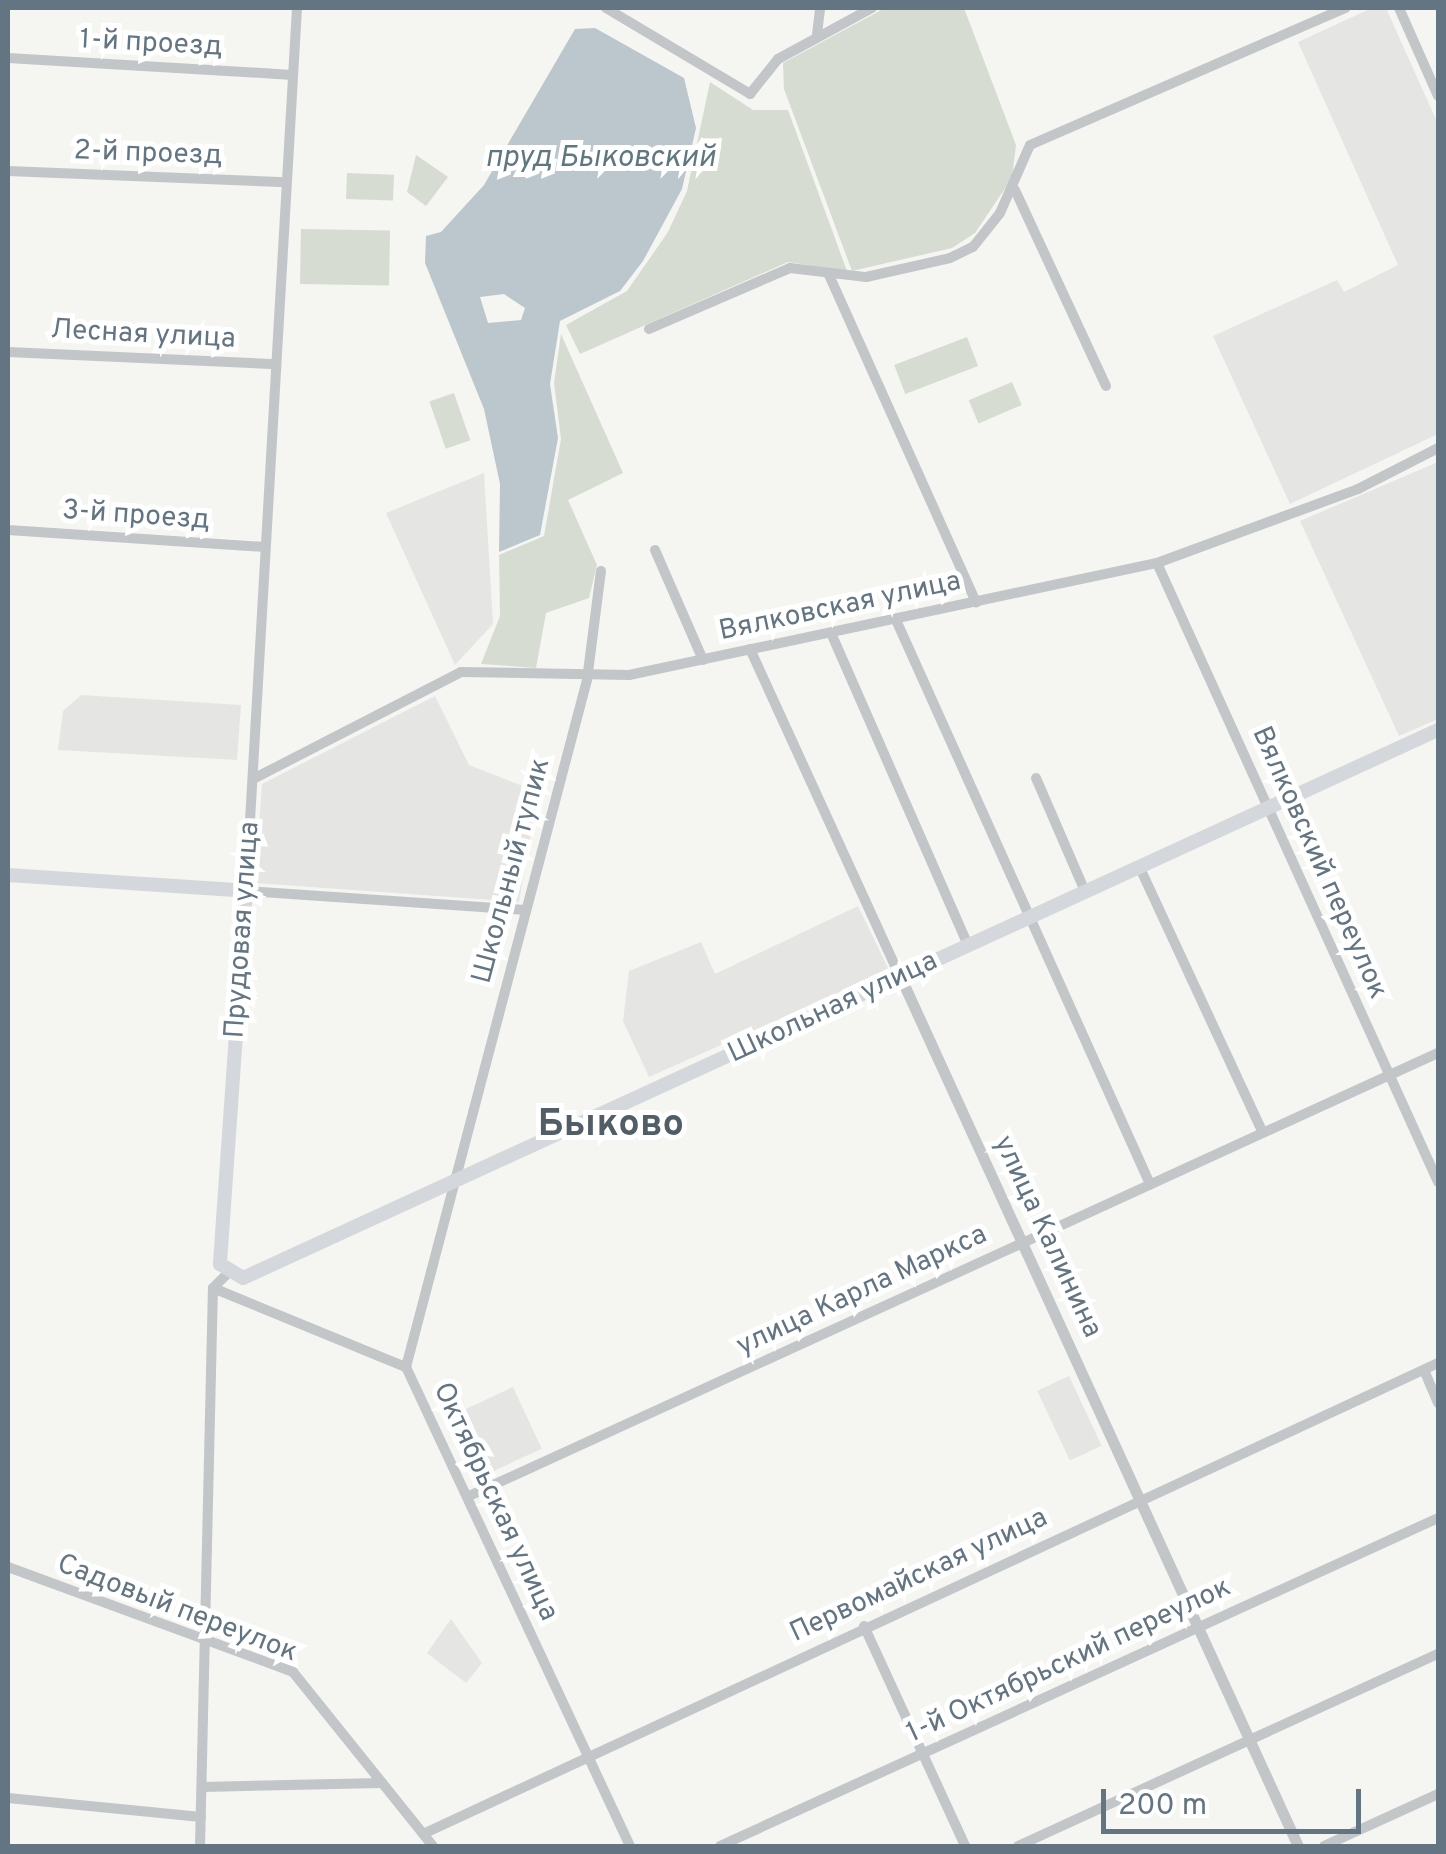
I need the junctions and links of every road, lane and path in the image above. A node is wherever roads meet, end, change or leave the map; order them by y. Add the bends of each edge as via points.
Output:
1 (297, 8) edge
2 (606, 8) edge
3 (820, 8) edge
4 (872, 8) edge
5 (1345, 8) edge
6 (1399, 8) edge
7 (816, 34) junction
8 (8, 58) edge
9 (292, 75) junction
10 (1438, 96) edge
11 (8, 171) edge
12 (286, 182) junction
13 (1015, 190) junction
14 (829, 275) junction
15 (649, 328) dead end
16 (8, 352) edge
17 (276, 364) junction
18 (1106, 386) dead end
19 (1438, 448) edge
20 (8, 530) edge
21 (261, 548) junction
22 (655, 550) dead end
23 (1157, 563) junction
24 (601, 571) dead end
25 (976, 602) junction
26 (896, 620) junction
27 (831, 633) junction
28 (750, 649) junction
29 (703, 660) junction
30 (587, 680) junction
31 (1438, 730) edge
32 (1036, 778) dead end
33 (252, 779) junction
34 (1269, 806) junction
35 (1139, 866) junction
36 (8, 875) edge
37 (246, 891) junction
38 (1086, 891) junction
39 (526, 910) junction
40 (1030, 917) junction
41 (968, 945) junction
42 (900, 976) junction
43 (1438, 1054) edge
44 (1390, 1076) junction
45 (1263, 1133) junction
46 (452, 1180) junction
47 (1438, 1182) edge
48 (1150, 1184) junction
49 (1022, 1242) junction
50 (226, 1274) junction
51 (213, 1288) junction
52 (1438, 1363) edge
53 (406, 1367) junction
54 (1424, 1370) junction
55 (1438, 1403) edge
56 (469, 1496) junction
57 (1140, 1500) junction
58 (1438, 1518) edge
59 (8, 1568) edge
60 (864, 1626) junction
61 (1198, 1626) junction
62 (207, 1641) junction
63 (1438, 1654) edge
64 (1250, 1741) junction
65 (586, 1752) junction
66 (924, 1753) junction
67 (382, 1783) junction
68 (202, 1787) junction
69 (1438, 1794) edge
70 (8, 1798) edge
71 (201, 1818) junction
72 (422, 1834) junction
73 (200, 1846) edge
74 (433, 1846) edge
75 (630, 1846) edge
76 (720, 1846) edge
77 (965, 1846) edge
78 (1018, 1846) edge
79 (1298, 1846) edge
80 (1324, 1846) edge

1 - 9 street, Прудовая улица
2 - 7 street via 750,94
3 - 7 street
4 - 7 street
5 - 13 street via 1030,145
6 - 10 street
8 - 9 street, 1-й проезд
9 - 12 street, Прудовая улица
11 - 12 street, 2-й проезд
12 - 17 street, Прудовая улица
13 - 14 street via 973,247 950,258 866,277
13 - 18 street
14 - 15 street via 790,268
14 - 25 street
16 - 17 street, Лесная улица
17 - 21 street, Прудовая улица
19 - 23 street, Вялковская улица via 1358,489
20 - 21 street, 3-й проезд
21 - 33 street, Прудовая улица
22 - 29 street
23 - 25 street, Вялковская улица
23 - 34 street, Вялковский переулок
24 - 30 street, Школьный тупик
25 - 26 street, Вялковская улица
26 - 27 street, Вялковская улица
26 - 40 street
27 - 28 street, Вялковская улица
27 - 41 street
28 - 29 street, Вялковская улица
28 - 42 street, улица Калинина
29 - 30 street, Вялковская улица
30 - 33 street, Вялковская улица via 461,672
30 - 39 street, Школьный тупик
31 - 34 main road, Школьная улица
32 - 38 street
33 - 37 street, Прудовая улица
34 - 35 main road, Школьная улица
34 - 44 street, Вялковский переулок
35 - 38 main road, Школьная улица
35 - 45 street
36 - 37 main road
37 - 39 street
37 - 50 main road, Прудовая улица
38 - 40 main road, Школьная улица
39 - 46 street, Школьный тупик
40 - 41 main road, Школьная улица
40 - 48 street
41 - 42 main road, Школьная улица
42 - 46 main road, Школьная улица
42 - 49 street, улица Калинина
43 - 44 street, улица Карла Маркса
44 - 45 street, улица Карла Маркса
44 - 47 street, Вялковский переулок
45 - 48 street, улица Карла Маркса
46 - 50 main road, Школьная улица via 243,1278
46 - 53 street, Школьный тупик
48 - 49 street, улица Карла Маркса
49 - 56 street, улица Карла Маркса
49 - 57 street, улица Калинина
50 - 51 street
51 - 53 street, Октябрьская улица
51 - 62 street
52 - 54 street, Первомайская улица
53 - 56 street, Октябрьская улица
54 - 55 street
54 - 57 street, Первомайская улица
56 - 65 street, Октябрьская улица
57 - 60 street, Первомайская улица
57 - 61 street, улица Калинина
58 - 61 street, 1-й Октябрьский переулок
59 - 62 street, Садовый переулок
60 - 65 street, Первомайская улица
60 - 66 street
61 - 64 street, улица Калинина
61 - 66 street, 1-й Октябрьский переулок
62 - 67 street, Садовый переулок via 293,1672
62 - 68 street
63 - 64 street
64 - 78 street
64 - 79 street, улица Калинина
65 - 72 street, Первомайская улица
65 - 75 street, Октябрьская улица
66 - 76 street, 1-й Октябрьский переулок
66 - 77 street
67 - 68 street
67 - 72 street, Садовый переулок
68 - 71 street
69 - 80 street
70 - 71 street
71 - 73 street
72 - 74 street, Садовый переулок

